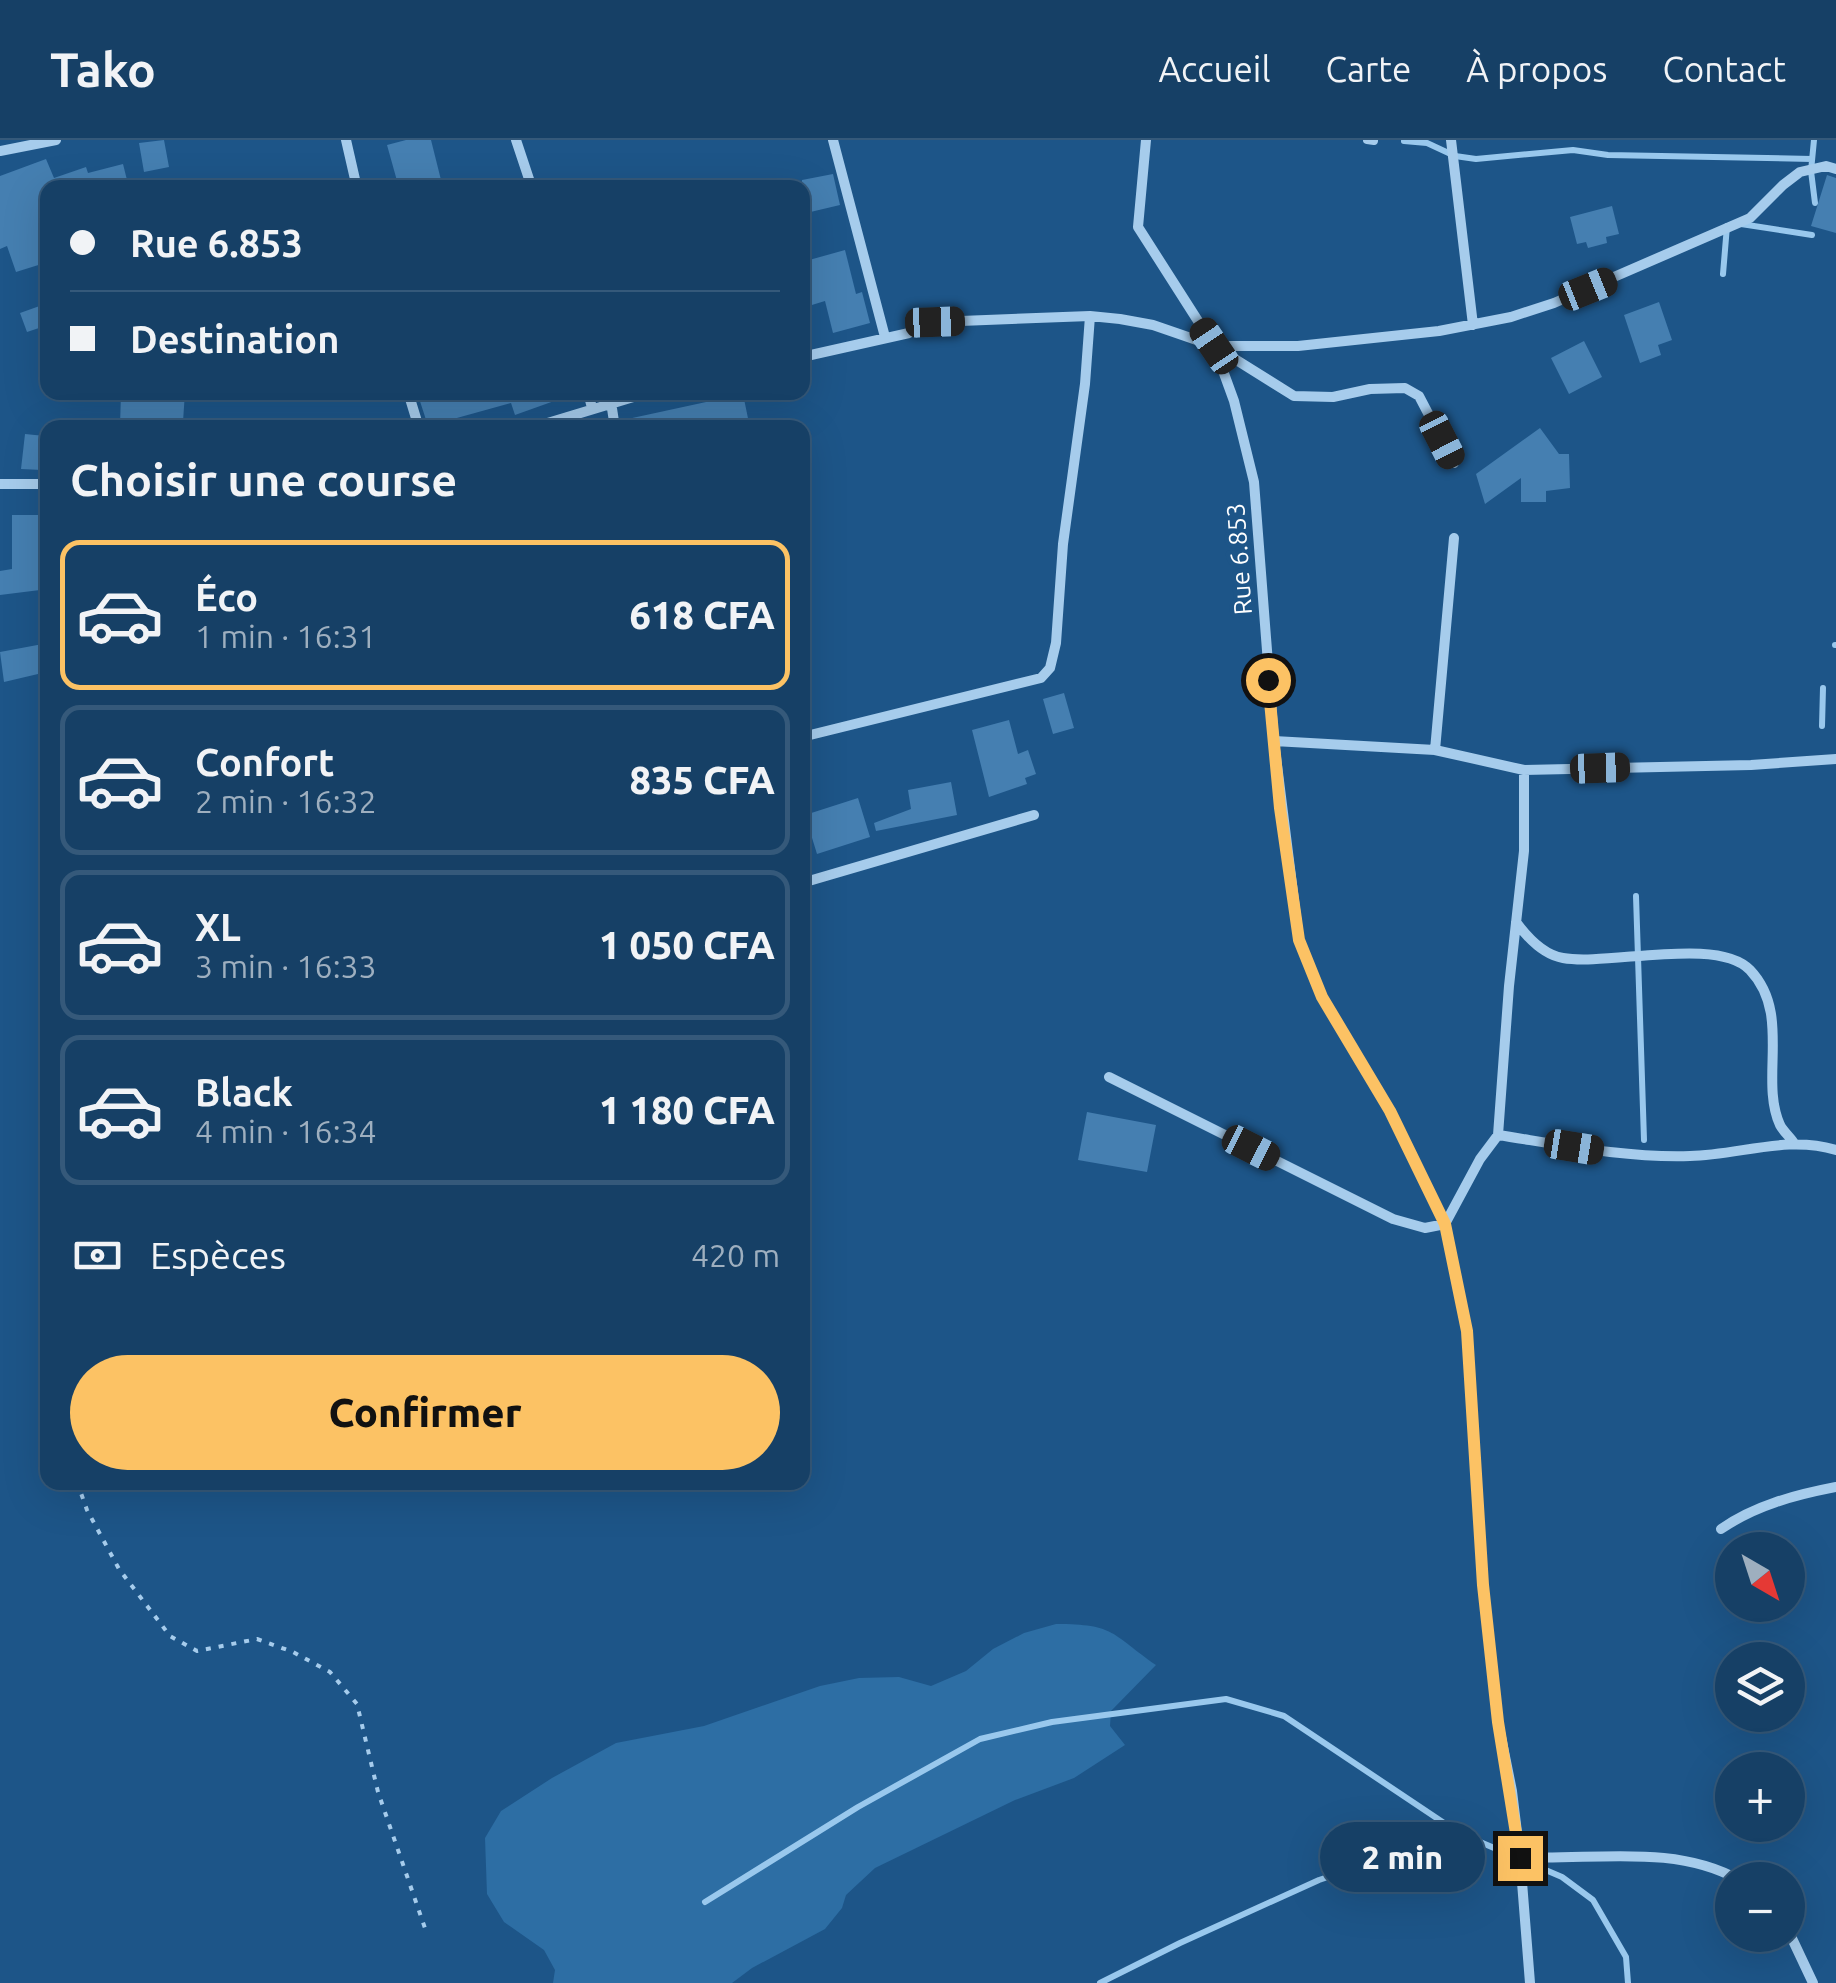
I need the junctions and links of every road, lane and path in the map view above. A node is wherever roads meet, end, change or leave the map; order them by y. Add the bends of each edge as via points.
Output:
1 (56, 140) edge
2 (346, 140) edge
3 (516, 140) edge
4 (833, 140) edge
5 (1146, 140) edge
6 (1450, 140) edge
7 (0, 152) edge
8 (1836, 169) edge
9 (355, 180) edge
10 (529, 180) edge
11 (1090, 316) junction
12 (1473, 325) junction
13 (885, 338) junction
14 (1214, 346) junction
15 (810, 355) edge
16 (590, 400) edge
17 (619, 400) edge
18 (611, 402) junction
19 (592, 408) junction
20 (555, 420) edge
21 (614, 420) edge
22 (1454, 463) dead end
23 (0, 484) edge
24 (40, 484) edge
25 (1454, 538) dead end
26 (810, 735) edge
27 (1274, 742) junction
28 (1435, 750) junction
29 (1836, 759) edge
30 (1524, 770) junction
31 (1034, 815) dead end
32 (810, 881) edge
33 (1516, 922) junction
34 (1109, 1077) dead end
35 (1498, 1135) junction
36 (1794, 1143) junction
37 (1836, 1150) edge
38 (1445, 1224) junction
39 (1836, 1488) edge
40 (80, 1490) edge
41 (1720, 1529) dead end
42 (1520, 1858) junction
43 (1715, 1868) edge
44 (426, 1934) dead end
45 (1798, 1952) edge
46 (1530, 1983) edge
47 (1813, 1983) edge

1 - 7 street
2 - 9 street
3 - 10 street
4 - 13 street
5 - 14 street, Rue 6.853 via 1138,227
6 - 12 street
8 - 12 street via 1800,172 1750,218 1688,248 1554,302
11 - 13 street via 935,322
11 - 14 street via 1153,324
11 - 26 street via 1050,668 1041,678
12 - 14 street via 1298,346
13 - 15 street
14 - 22 street via 1294,396 1405,388 1419,396
14 - 27 street, Rue 6.853 via 1254,482
16 - 19 street
17 - 18 street
18 - 19 street
18 - 21 street
19 - 20 street
23 - 24 street
25 - 28 street
27 - 28 street
27 - 38 street, Rue 6.853 via 1299,940 1322,997 1390,1111
28 - 30 street
29 - 30 street
30 - 33 street
31 - 32 street
33 - 35 street
33 - 36 street via 1539,947 1562,958 1693,954 1734,959 1748,968 1773,1018 1780,1124
34 - 38 street via 1393,1219 1425,1228
35 - 36 street via 1612,1153 1691,1156
35 - 38 street
36 - 37 street
38 - 42 street, Rue 6.853 via 1467,1331 1483,1585
39 - 41 street via 1790,1496
40 - 44 path via 119,1568 170,1636 197,1651 257,1640 293,1652 330,1672 357,1704 378,1792
42 - 43 street via 1679,1859
42 - 46 street, Rue 6.853
45 - 47 street

